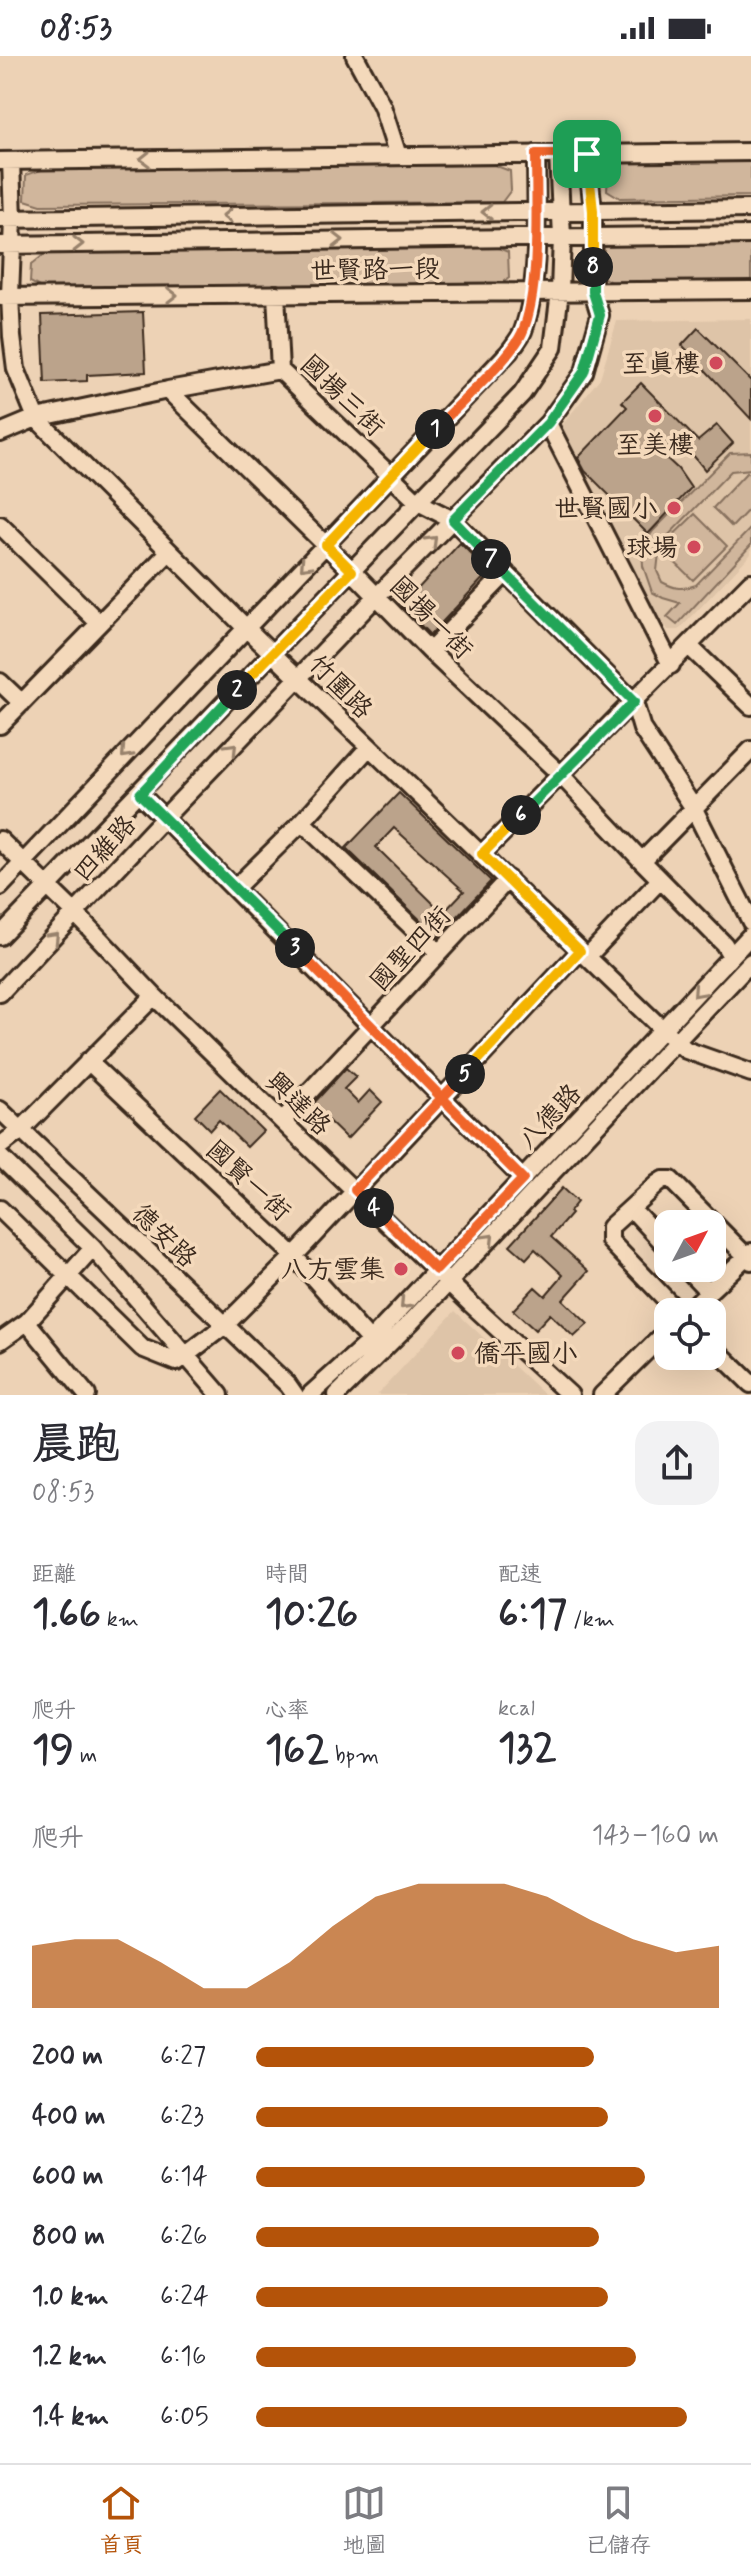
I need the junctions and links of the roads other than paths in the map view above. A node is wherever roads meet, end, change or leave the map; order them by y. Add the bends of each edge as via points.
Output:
1 (355, 56) edge
2 (751, 152) edge
3 (536, 154) junction
4 (558, 154) junction
5 (587, 154) junction
6 (398, 156) junction
7 (6, 161) edge
8 (751, 209) edge
9 (536, 211) junction
10 (561, 211) junction
11 (593, 211) junction
12 (7, 219) edge
13 (751, 235) edge
14 (593, 236) junction
15 (536, 237) junction
16 (562, 237) junction
17 (6, 245) edge
18 (751, 290) edge
19 (560, 291) junction
20 (532, 292) junction
21 (593, 292) junction
22 (276, 294) junction
23 (5, 296) edge
24 (280, 370) junction
25 (168, 390) junction
26 (36, 418) junction
27 (548, 423) junction
28 (0, 433) edge
29 (391, 474) junction
30 (418, 502) junction
31 (453, 520) junction
32 (0, 525) edge
33 (326, 545) junction
34 (169, 552) junction
35 (352, 571) junction
36 (506, 573) junction
37 (751, 582) edge
38 (377, 596) junction
39 (99, 623) junction
40 (245, 627) junction
41 (689, 646) junction
42 (430, 651) junction
43 (273, 652) junction
44 (671, 665) junction
45 (299, 678) junction
46 (0, 682) edge
47 (634, 702) junction
48 (22, 703) junction
49 (751, 706) edge
50 (0, 725) edge
51 (369, 747) junction
52 (751, 750) edge
53 (561, 775) junction
54 (140, 794) junction
55 (693, 807) junction
56 (164, 818) junction
57 (302, 822) junction
58 (0, 840) edge
59 (482, 854) junction
60 (642, 861) junction
61 (23, 862) junction
62 (508, 879) junction
63 (660, 880) junction
64 (0, 887) edge
65 (49, 888) junction
66 (235, 888) junction
67 (76, 914) junction
68 (751, 922) edge
69 (751, 935) edge
70 (0, 936) edge
71 (439, 953) junction
72 (584, 954) junction
73 (731, 956) junction
74 (751, 962) edge
75 (0, 993) edge
76 (154, 996) junction
77 (371, 1025) junction
78 (663, 1030) junction
79 (677, 1041) junction
80 (88, 1061) junction
81 (751, 1073) edge
82 (442, 1098) junction
83 (0, 1110) edge
84 (282, 1121) junction
85 (20, 1131) junction
86 (0, 1146) edge
87 (0, 1157) edge
88 (523, 1179) junction
89 (355, 1190) junction
90 (631, 1208) junction
91 (0, 1209) edge
92 (654, 1233) edge
93 (93, 1248) junction
94 (294, 1256) junction
95 (749, 1256) edge
96 (67, 1275) junction
97 (442, 1276) junction
98 (699, 1282) edge
99 (709, 1292) junction
100 (665, 1298) edge
101 (702, 1298) edge
102 (27, 1322) junction
103 (225, 1325) junction
104 (0, 1341) edge
105 (370, 1341) junction
106 (654, 1344) edge
107 (185, 1356) junction
108 (726, 1357) edge
109 (747, 1373) edge
110 (87, 1395) edge
111 (220, 1395) edge
112 (295, 1395) edge
113 (310, 1395) edge
114 (337, 1395) edge
115 (570, 1395) edge
116 (602, 1395) edge

1 - 6 street via 382,106
2 - 5 street
3 - 4 street
3 - 6 street
3 - 9 street, 四維路
4 - 5 street
4 - 10 street, 四維路
5 - 11 street, 四維路
6 -> 7 street
7 - 12 street, 竹圍路
8 - 11 street
9 - 10 street
9 -> 12 street
9 - 15 street, 四維路
10 - 11 street
10 - 16 street, 四維路
11 - 14 street, 四維路
12 - 17 street, 竹圍路
13 - 14 street, 世賢路一段
14 - 16 street, 世賢路一段
14 - 21 street, 四維路
15 - 16 street, 世賢路一段
17 -> 15 street, 世賢路一段
15 - 20 street, 四維路
16 - 19 street, 四維路
17 - 23 street, 竹圍路
18 - 21 street, 世賢路一段
19 - 20 street, 世賢路一段
19 - 21 street, 世賢路一段
19 - 30 street, 四維路 via 553,348 522,394
20 - 22 street, 世賢路一段
20 - 29 street, 四維路 via 522,332 509,352
21 - 27 street, 四維路 via 600,315 584,372
23 -> 22 street, 世賢路一段
22 - 24 street, 國揚三街
23 - 26 street, 竹圍路 via 16,369
24 - 25 street
24 - 29 street, 國揚三街
25 - 26 street
25 - 33 street, 國揚一街
26 - 28 street
26 - 34 street, 竹圍路
27 - 31 street, 四維路
27 - 44 street
29 - 30 street, 國揚三街
29 - 33 street, 四維路
30 - 31 street, 國揚三街
30 - 35 street, 四維路
31 - 36 street, 國揚三街
38 -> 31 street, 四維路
32 - 39 street
33 - 35 street, 國揚一街
33 -> 40 street, 四維路
34 - 39 street
34 - 40 street, 竹圍路
35 - 38 street, 國揚一街
35 - 43 street, 四維路
36 - 42 street
36 - 47 street, 國揚三街
37 - 41 street
38 - 42 street, 國揚一街
38 - 45 street, 四維路
39 - 48 street
40 - 43 street, 竹圍路
40 -> 61 street, 四維路
41 - 44 street
41 - 49 street
42 - 53 street, 國揚一街
43 - 45 street, 竹圍路
43 - 54 street, 四維路
44 - 47 street
45 - 51 street, 竹圍路
56 -> 45 street, 四維路
46 - 48 street
47 - 53 street
47 - 55 street via 642,729
48 - 50 street
51 - 57 street
51 - 59 street, 竹圍路
52 - 55 street
53 - 59 street
53 - 60 street, 國揚一街
54 - 56 street
54 - 65 street, 四維路
55 - 60 street
55 - 68 street
56 - 66 street
56 - 67 street, 四維路
57 - 66 street
57 - 71 street
58 - 61 street, 興達路
59 - 62 street, 竹圍路
60 - 63 street, 國揚一街
61 - 64 street, 四維路
61 - 65 street, 興達路
62 - 71 street, 國聖四街
62 - 72 street, 竹圍路
63 - 72 street
63 - 73 street, 國揚一街
65 - 67 street, 興達路
65 - 70 street, 四維路
66 - 77 street
75 -> 67 street, 四維路
67 - 76 street, 興達路
69 - 73 street, 八德路
71 - 77 street, 國聖四街
72 - 78 street, 竹圍路
72 - 82 street
73 -> 78 street, 八德路
74 - 79 street, 八德路
76 - 80 street
76 - 84 street, 興達路
77 - 82 street
77 - 84 street, 國聖四街
78 - 79 street, 竹圍路
78 - 88 street, 八德路
79 - 81 street, 竹圍路 via 695,1054
97 -> 79 street, 八德路
80 - 85 street
80 - 94 street, 國賢一街
82 - 88 street
82 - 89 street
83 - 85 street, 德安路
84 - 89 street, 興達路
85 - 86 street
85 - 103 street, 德安路
87 - 93 street
88 - 97 street, 八德路
89 - 94 street
89 - 97 street, 興達路
90 - 92 street
90 - 95 street via 657,1184 671,1180
90 - 100 street via 610,1227 610,1241
91 - 96 street
93 - 96 street
93 - 107 street
94 - 103 street
94 - 105 street, 國賢一街
95 - 99 street
96 - 102 street
96 - 107 street via 142,1348 177,1362
97 -> 105 street, 八德路
97 - 114 street, 八德路
97 - 115 street, 興達路
98 - 99 street
99 - 101 street
102 - 104 street
102 - 110 street
103 - 107 street
103 - 112 street, 德安路
105 - 113 street, 八德路
106 - 116 street
107 - 111 street
108 - 109 street

